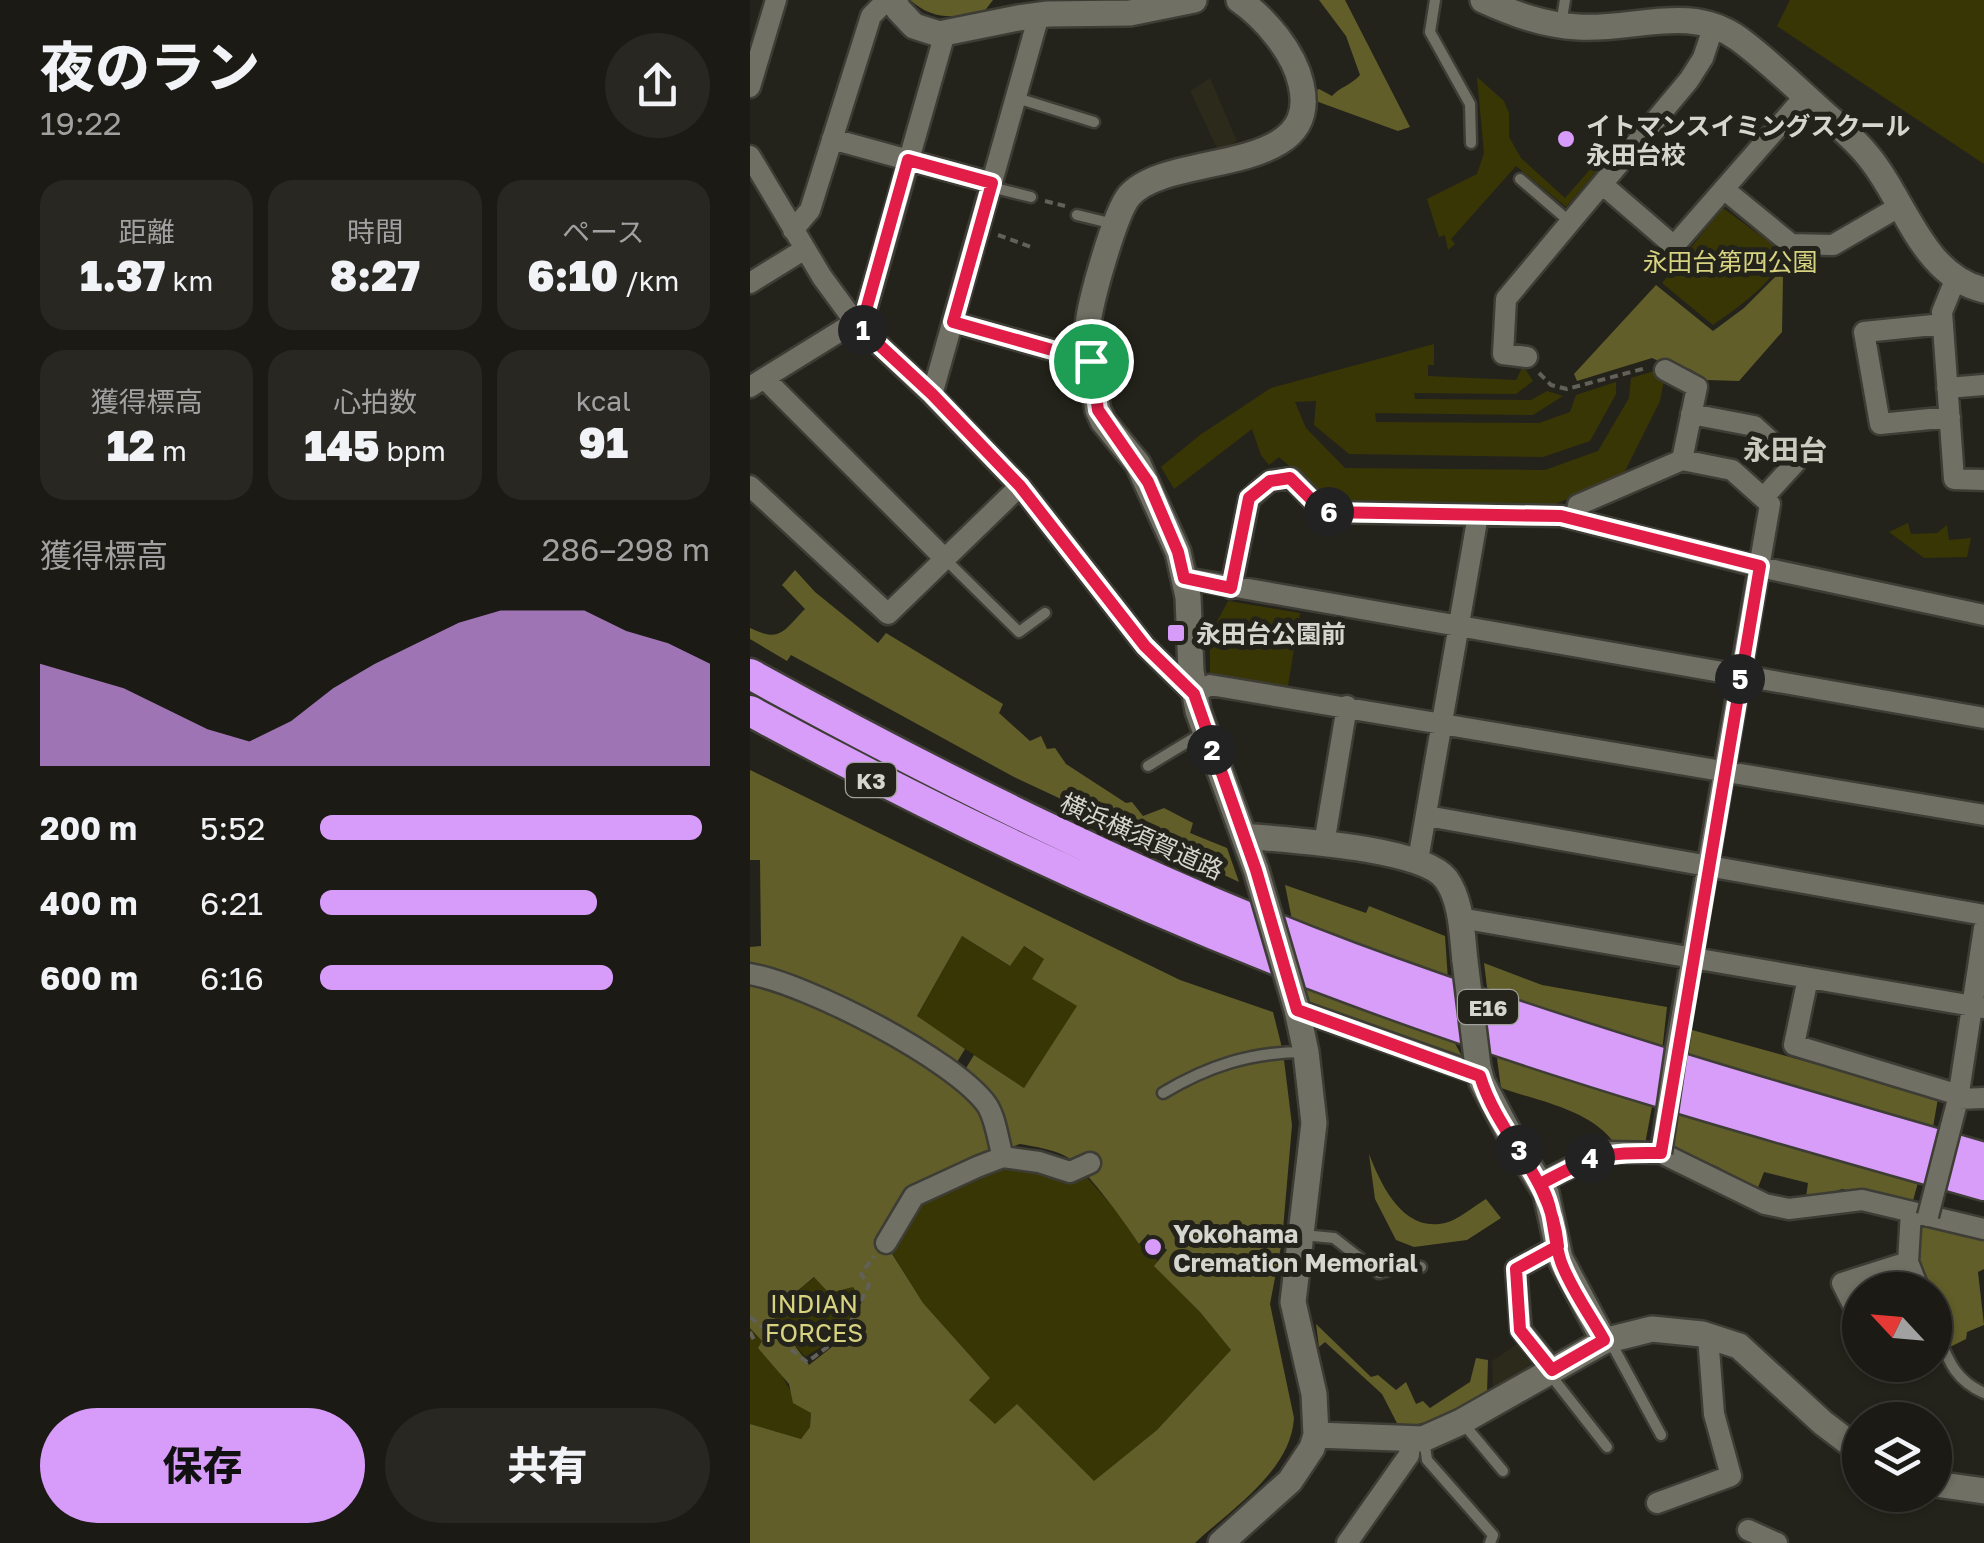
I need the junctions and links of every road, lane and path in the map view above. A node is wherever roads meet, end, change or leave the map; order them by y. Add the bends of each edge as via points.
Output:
1 (776, 0) edge
2 (1194, 0) edge
3 (1238, 0) edge
4 (1435, 0) edge
5 (882, 1) edge
6 (1492, 2) edge
7 (1006, 11) edge
8 (1563, 12) edge
9 (1038, 15) junction
10 (1714, 24) junction
11 (945, 34) junction
12 (750, 87) edge
13 (1805, 96) junction
14 (1016, 97) junction
15 (1094, 122) dead end
16 (832, 139) junction
17 (1472, 143) dead end
18 (908, 160) junction
19 (751, 162) edge
20 (1520, 180) dead end
21 (1602, 184) junction
22 (991, 185) junction
23 (1725, 190) junction
24 (1031, 197) joint
25 (1902, 205) junction
26 (1077, 212) joint
27 (1570, 222) junction
28 (1116, 225) junction
29 (793, 230) junction
30 (997, 234) dead end
31 (1034, 248) dead end
32 (805, 249) junction
33 (1955, 280) junction
34 (750, 283) edge
35 (1984, 290) edge
36 (953, 322) junction
37 (1943, 324) junction
38 (858, 325) junction
39 (1527, 357) dead end
40 (1091, 361) junction
41 (1662, 368) joint
42 (1541, 375) dead end
43 (757, 382) edge
44 (1984, 385) edge
45 (1948, 388) junction
46 (932, 394) junction
47 (1692, 414) junction
48 (1950, 417) junction
49 (1682, 460) junction
50 (1984, 480) edge
51 (750, 486) edge
52 (1020, 486) junction
53 (1764, 496) junction
54 (1478, 515) junction
55 (1574, 520) junction
56 (945, 559) junction
57 (1760, 566) junction
58 (1184, 578) junction
59 (1231, 588) junction
60 (1046, 614) dead end
61 (1984, 615) edge
62 (1460, 628) junction
63 (750, 656) edge
64 (750, 674) edge
65 (1740, 676) junction
66 (1194, 694) junction
67 (1347, 706) junction
68 (750, 710) edge
69 (1984, 718) edge
70 (1442, 722) junction
71 (750, 726) edge
72 (1205, 731) junction
73 (1148, 766) dead end
74 (1723, 770) junction
75 (1984, 815) edge
76 (1427, 816) junction
77 (1000, 821) junction
78 (1244, 836) junction
79 (1324, 844) junction
80 (1418, 860) junction
81 (1708, 866) junction
82 (1984, 915) edge
83 (1460, 918) junction
84 (1984, 928) edge
85 (1692, 958) junction
86 (750, 974) edge
87 (1808, 978) junction
88 (1978, 1007) edge
89 (1297, 1010) junction
90 (1306, 1052) junction
91 (1479, 1071) junction
92 (1163, 1093) dead end
93 (1959, 1097) junction
94 (1984, 1098) edge
95 (1661, 1153) junction
96 (1003, 1157) junction
97 (1984, 1158) edge
98 (1090, 1163) dead end
99 (1540, 1184) junction
100 (1984, 1185) edge
101 (1920, 1214) junction
102 (1984, 1229) edge
103 (1302, 1234) junction
104 (886, 1243) dead end
105 (1558, 1246) junction
106 (1908, 1262) junction
107 (868, 1264) dead end
108 (1421, 1267) dead end
109 (1877, 1272) edge
110 (1912, 1272) edge
111 (750, 1317) edge
112 (750, 1332) edge
113 (1708, 1336) junction
114 (754, 1340) dead end
115 (1607, 1340) junction
116 (1952, 1370) edge
117 (1550, 1371) junction
118 (1984, 1393) edge
119 (1461, 1422) junction
120 (1316, 1435) junction
121 (1661, 1435) dead end
122 (1842, 1436) edge
123 (1417, 1439) junction
124 (1607, 1447) dead end
125 (1503, 1472) dead end
126 (1952, 1486) edge
127 (1984, 1491) edge
128 (1657, 1503) dead end
129 (1748, 1530) dead end
130 (1221, 1543) edge
131 (1347, 1543) edge
132 (1490, 1543) edge
133 (1777, 1543) edge

1 - 12 street
2 - 9 street via 1130,13
3 - 28 street via 1270,28 1296,67 1304,98 1295,127 1267,150 1144,184 1129,196
4 - 17 lane via 1430,32 1470,104
5 - 11 street via 925,32
5 - 16 street via 871,16
6 - 8 street via 1526,19
7 - 9 street
7 - 11 street
8 - 10 street via 1608,26 1663,19
9 - 14 street
10 - 13 street
10 - 21 street via 1689,80
11 - 18 street
13 - 23 street
13 - 25 street via 1860,146
14 - 15 lane
14 - 22 street
16 - 18 street
16 - 29 street via 810,210
18 - 22 street
18 - 38 street
19 - 29 street
20 - 27 lane
21 - 23 street via 1674,246
21 - 27 street
22 - 24 lane
22 - 36 street
23 - 25 street via 1791,244 1833,245
24 - 26 path
25 - 33 street via 1934,262
26 - 28 lane
27 - 39 street via 1506,299 1503,354
28 - 40 street via 1089,317
29 - 32 street
30 - 31 path
32 - 34 street
32 - 38 street
33 - 35 street
33 - 37 street
36 - 40 street
36 - 46 street
37 - 45 street
37 - 48 street via 1864,332 1880,424
38 - 43 street
38 - 46 street
40 - 58 street via 1098,410 1148,482
41 - 42 path via 1567,389
41 - 47 street via 1697,387
43 - 56 street
44 - 45 street
45 - 48 street
46 - 52 street
47 - 49 street
47 - 53 street via 1754,426 1795,463
48 - 50 street via 1954,479
49 - 53 street via 1732,470
49 - 55 street via 1578,505
51 - 56 street via 888,614
52 - 56 street
52 - 66 street via 1145,646
53 - 57 street via 1770,504
54 - 55 street
54 - 59 street via 1324,512 1290,478 1270,481 1249,498
54 - 62 street
55 - 57 street
56 - 60 lane via 1019,632
57 - 61 street
57 - 65 street
58 - 59 street
58 - 66 street
59 - 62 street
62 - 65 street
62 - 70 street
63 - 77 highway
64 - 77 highway, 横浜横須賀道路 / E16
65 - 69 street
65 - 74 street
66 - 67 street via 1210,685
66 - 72 street
67 - 70 street
67 - 79 street
68 - 77 highway, 横浜横須賀道路 / E16
70 - 74 street
70 - 76 street
71 - 77 highway, K3
72 - 73 lane
72 - 78 street
74 - 75 street
74 - 81 street
76 - 80 street
76 - 81 street
77 - 97 highway, 横浜横須賀道路 / E16 via 1421,983 1708,1079
77 - 100 highway, 横浜横須賀道路 / E16 via 1149,905 1346,986 1707,1108
78 - 79 street
78 - 89 street, bridge
79 - 80 street
80 - 83 street via 1445,878
81 - 82 street
81 - 85 street
83 - 85 street
83 - 91 street, bridge
84 - 88 street
85 - 87 street
85 - 95 street, bridge
86 - 96 street via 850,1013 957,1073 989,1107
87 - 88 street
87 - 93 street via 1794,1045
88 - 93 street
89 - 90 street
89 - 91 street
90 - 92 lane via 1250,1055
90 - 103 street via 1314,1124
91 - 99 street
93 - 94 street
93 - 101 street, bridge
95 - 99 street via 1610,1152
95 - 101 street via 1777,1206 1862,1200
96 - 98 street via 1070,1172
96 - 104 street via 914,1196
99 - 105 street
101 - 102 street
101 - 106 street
103 - 108 lane via 1334,1238 1379,1273
103 - 120 street via 1293,1302 1314,1394
105 - 115 street
105 - 117 street via 1516,1269 1520,1330
106 - 109 street
106 - 110 street
107 - 111 path via 861,1274 868,1285 844,1335 807,1362
112 - 114 path
113 - 115 street via 1652,1329
113 - 122 street via 1740,1346
113 - 128 street via 1714,1414 1731,1476
115 - 117 street
115 - 121 lane
116 - 118 lane
117 - 119 street
117 - 124 lane
119 - 123 street
119 - 125 lane
120 - 123 street
120 - 130 street via 1290,1482
123 - 131 street
123 - 132 lane via 1427,1460 1493,1535
126 - 127 street
129 - 133 street

